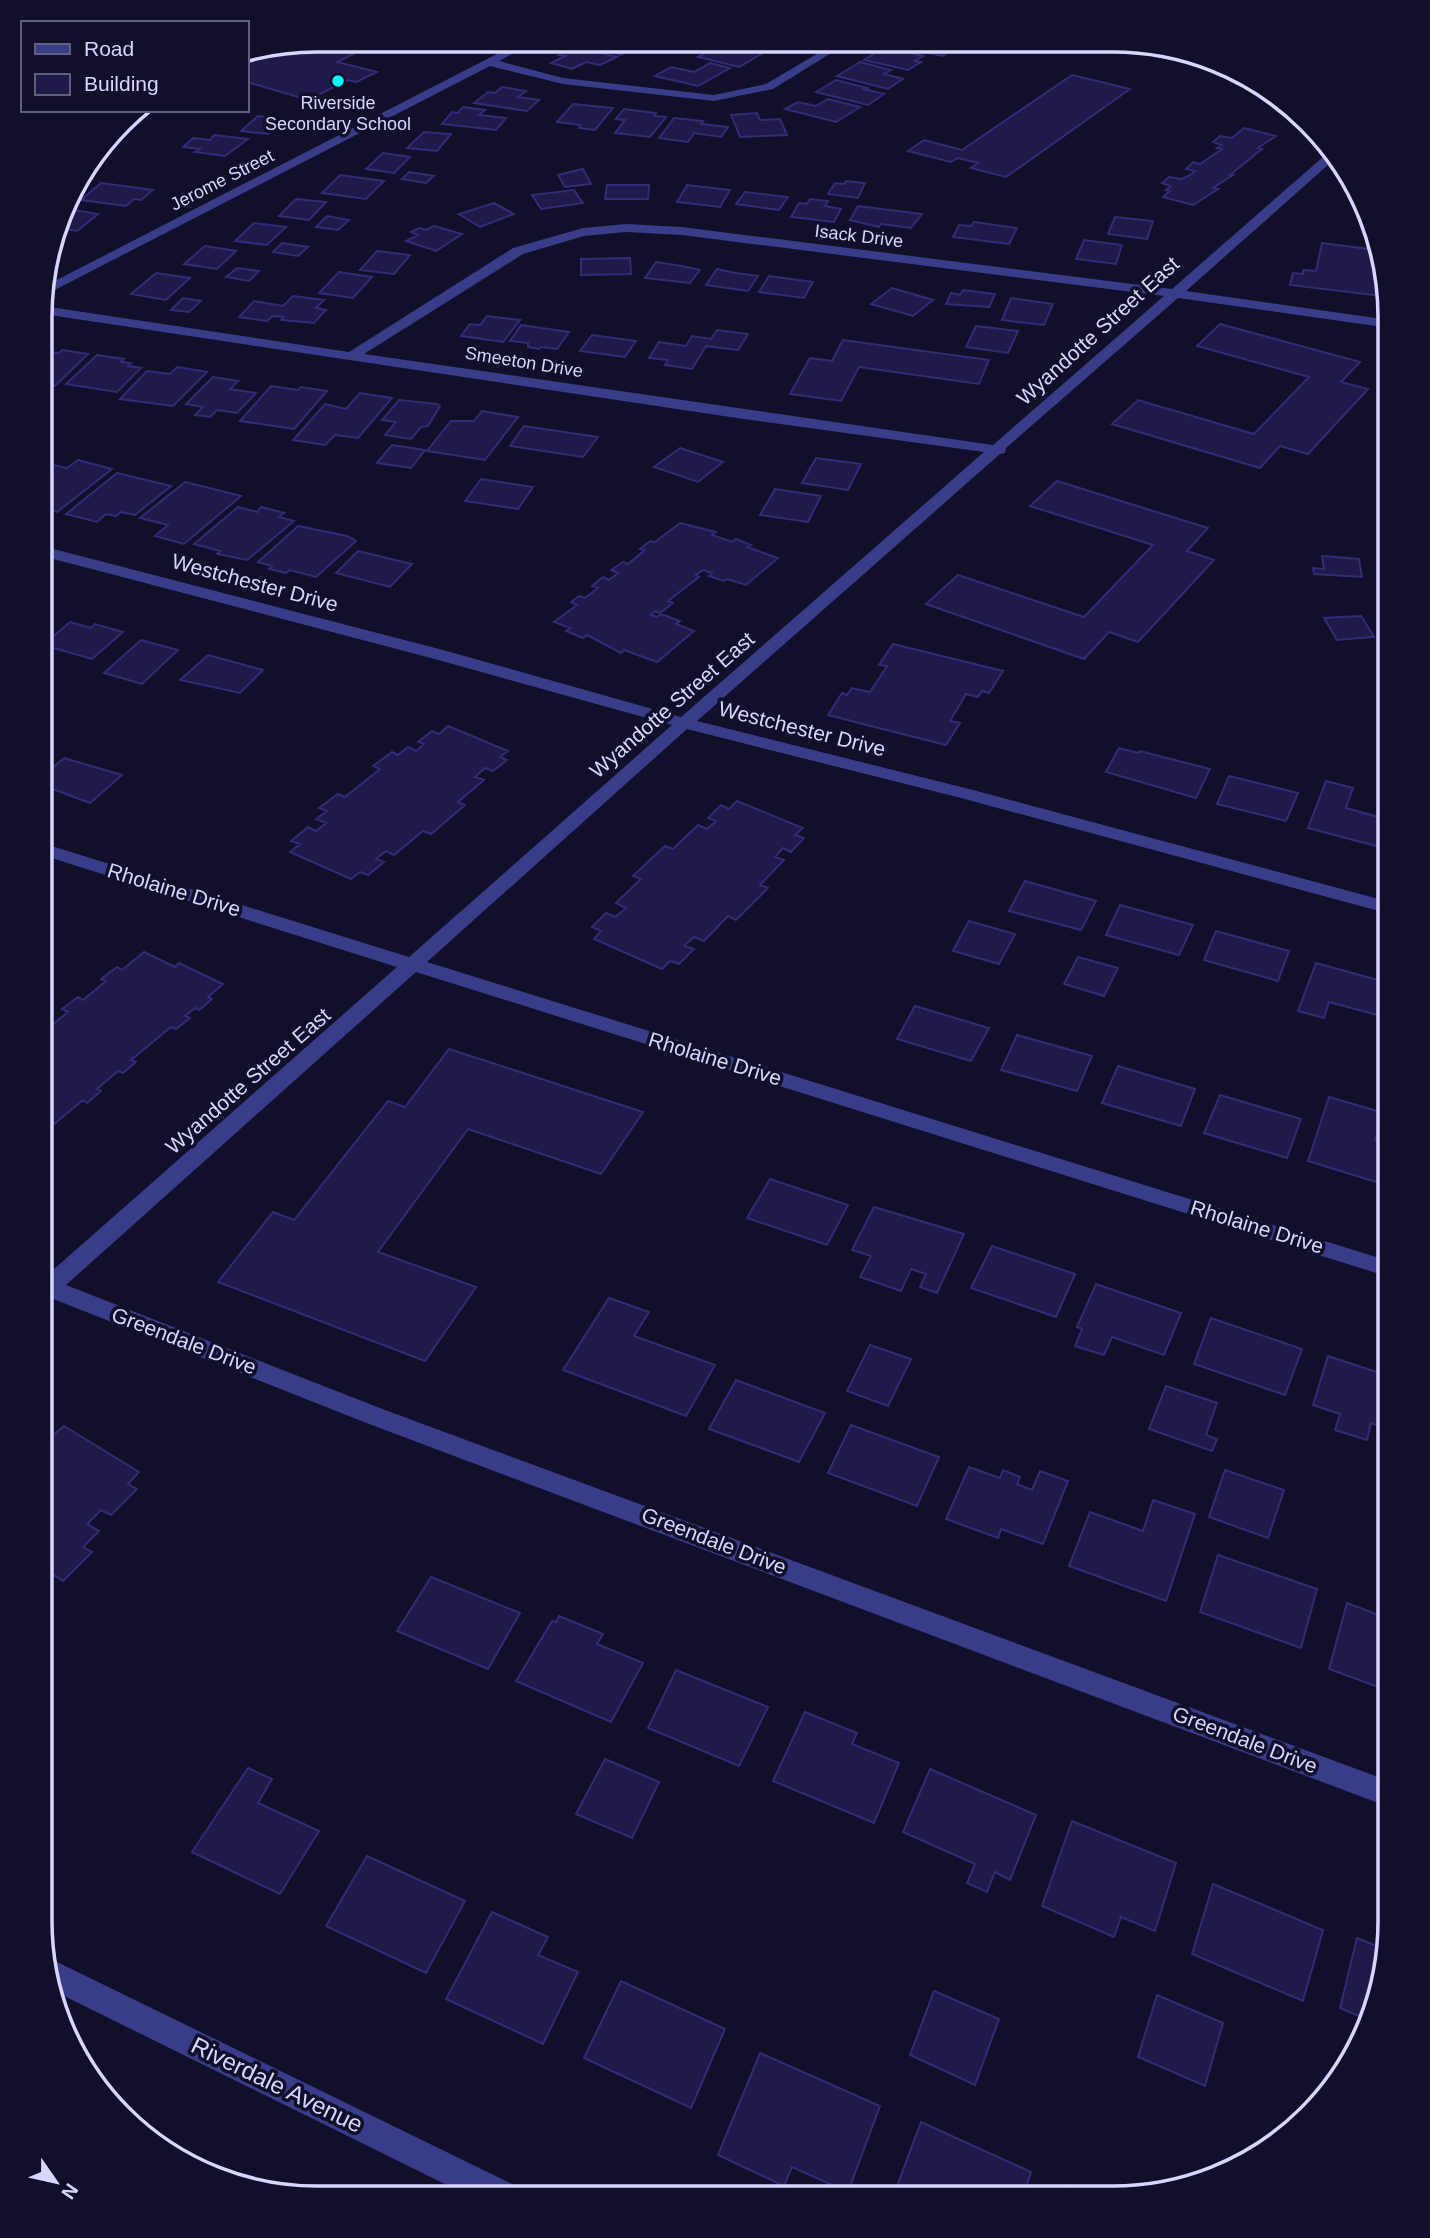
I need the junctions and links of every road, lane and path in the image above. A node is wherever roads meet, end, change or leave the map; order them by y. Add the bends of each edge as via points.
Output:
1 (509, 52) edge
2 (827, 52) edge
3 (489, 62) junction
4 (1326, 161) edge
5 (55, 286) edge
6 (1174, 294) junction
7 (53, 311) edge
8 (1378, 322) edge
9 (353, 355) junction
10 (1000, 450) junction
11 (53, 554) edge
12 (684, 723) junction
13 (53, 852) edge
14 (1378, 905) edge
15 (414, 965) junction
16 (1378, 1266) edge
17 (53, 1280) edge
18 (53, 1293) edge
19 (1378, 1790) edge
20 (60, 1979) edge
21 (483, 2186) edge

1 - 3 street, Jerome Street
2 - 3 street via 769,87 714,98 563,80
3 - 5 street, Jerome Street
4 - 6 street, Wyandotte Street East
6 - 8 street, Isack Drive
6 - 9 street, Isack Drive via 682,231 626,228 583,232 518,251
6 - 10 street, Wyandotte Street East
7 - 9 street, Smeeton Drive
9 - 10 street, Smeeton Drive
10 - 12 street, Wyandotte Street East
11 - 12 street, Westchester Drive
12 - 14 street, Westchester Drive
12 - 15 street, Wyandotte Street East
13 - 15 street, Rholaine Drive
15 - 16 street, Rholaine Drive
15 - 17 street, Wyandotte Street East
18 - 19 street, Greendale Drive
20 - 21 street, Riverdale Avenue

